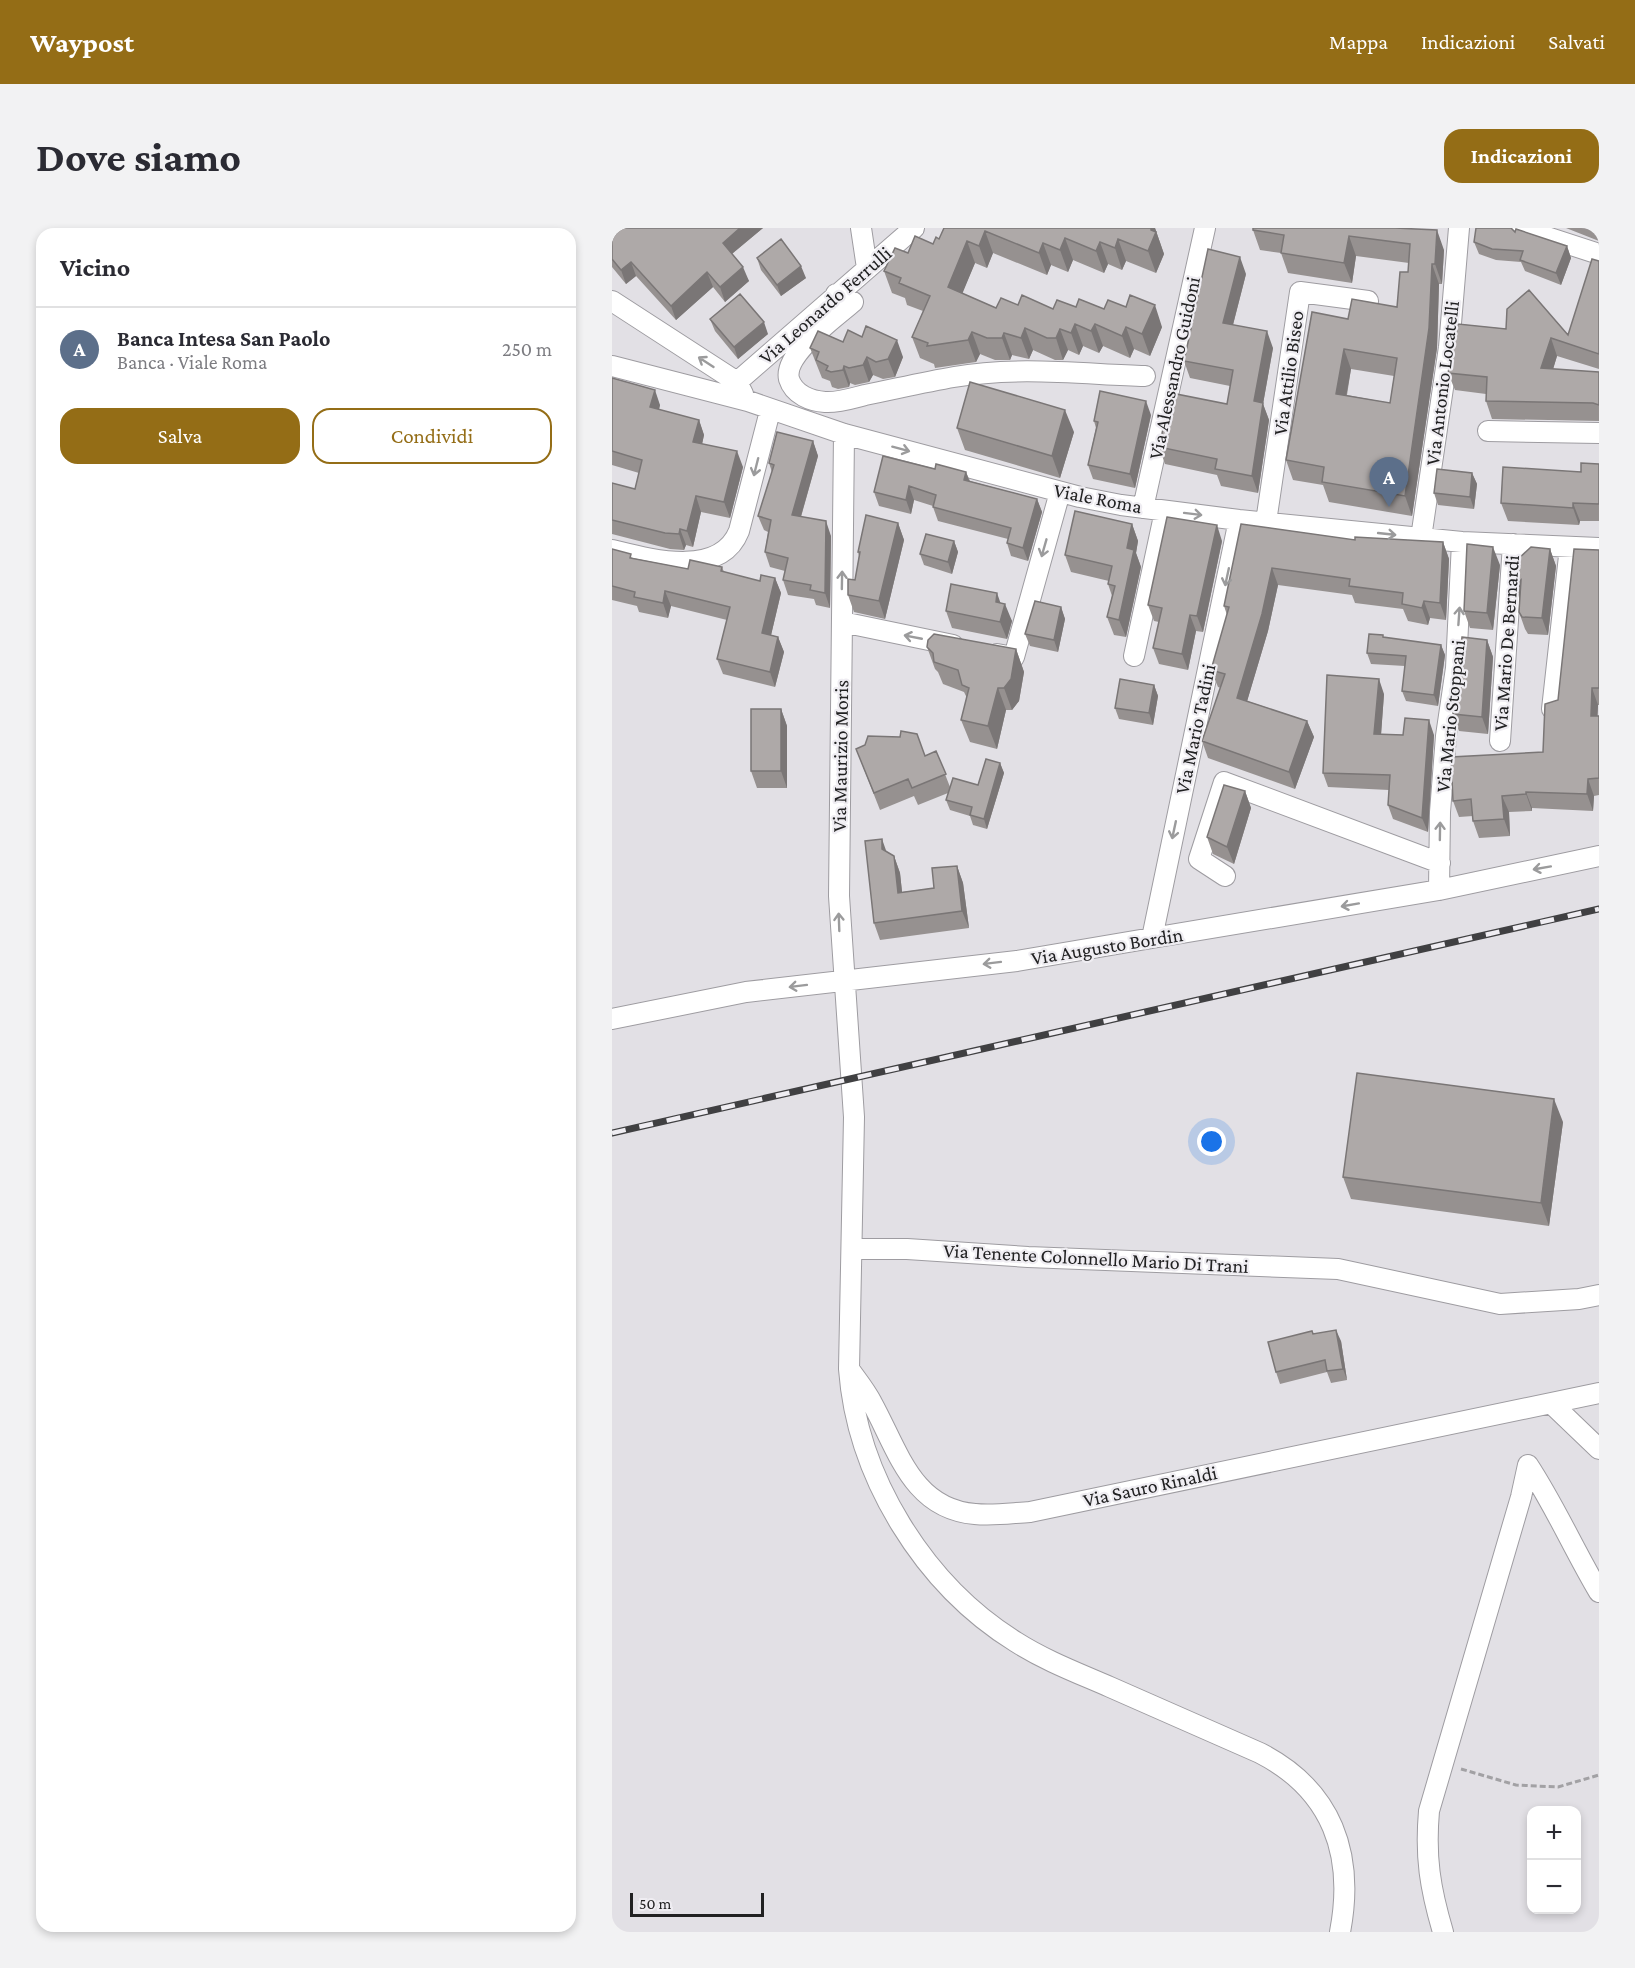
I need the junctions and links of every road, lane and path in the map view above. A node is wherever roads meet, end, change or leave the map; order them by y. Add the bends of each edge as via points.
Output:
1 (861, 228) edge
2 (914, 228) edge
3 (1205, 228) edge
4 (1459, 228) edge
5 (1519, 228) edge
6 (1599, 254) edge
7 (867, 268) junction
8 (836, 294) junction
9 (612, 301) edge
10 (1368, 301) edge
11 (612, 366) edge
12 (1145, 376) dead end
13 (736, 382) junction
14 (748, 401) junction
15 (770, 411) junction
16 (1488, 430) dead end
17 (1599, 433) edge
18 (844, 434) junction
19 (1060, 492) junction
20 (1143, 508) junction
21 (1165, 511) junction
22 (1239, 520) junction
23 (1266, 522) junction
24 (1421, 537) junction
25 (1462, 542) junction
26 (1513, 544) junction
27 (1570, 547) junction
28 (1599, 548) edge
29 (612, 550) edge
30 (842, 622) junction
31 (1134, 656) dead end
32 (1552, 709) edge
33 (1500, 741) dead end
34 (1599, 856) edge
35 (1440, 862) junction
36 (1225, 876) dead end
37 (1439, 890) junction
38 (1152, 938) junction
39 (844, 980) junction
40 (612, 1019) edge
41 (853, 1249) junction
42 (1599, 1295) edge
43 (849, 1369) junction
44 (1599, 1393) edge
45 (1552, 1404) junction
46 (1599, 1449) edge
47 (1599, 1592) edge
48 (1442, 1762) junction
49 (1599, 1775) edge
50 (1340, 1932) edge
51 (1443, 1932) edge

1 - 7 street
2 - 7 street, Via Leonardo Ferrulli
3 - 20 street, Via Alessandro Guidoni
4 - 24 street, Via Antonio Locatelli via 1449,347
5 - 6 street
7 - 8 street, Via Leonardo Ferrulli
8 - 12 street via 854,302 802,348 789,368 789,379 805,398 838,401 988,373
8 - 13 street, Via Leonardo Ferrulli
13 -> 9 street
10 - 23 street, Via Attilio Biseo via 1300,292
11 - 14 street, Viale Roma
13 - 14 street
14 - 15 street, Viale Roma
15 - 18 street, Viale Roma
15 -> 29 street via 732,545 719,554 674,563
16 - 17 street
18 -> 19 street, Viale Roma
30 -> 18 street, Via Maurizio Moris
19 - 20 street, Viale Roma
19 -> 30 street via 1014,657
20 - 21 street, Viale Roma
21 -> 22 street, Viale Roma
21 - 31 street
22 - 23 street, Viale Roma
22 -> 38 street, Via Mario Tadini
23 -> 24 street, Viale Roma
24 - 25 street, Viale Roma
25 - 26 street, Viale Roma
35 -> 25 street, Via Mario Stoppani via 1440,812 1456,668
26 - 27 street, Viale Roma
26 - 33 street, Via Mario De Bernardi
27 - 28 street, Viale Roma
27 - 32 street
39 -> 30 street, Via Maurizio Moris via 839,896
34 -> 37 street, Via Augusto Bordin
35 - 36 street via 1224,783 1199,859
35 - 37 street, Via Mario Stoppani
37 -> 38 street, Via Augusto Bordin
38 -> 39 street, Via Augusto Bordin via 1017,961
39 -> 40 street, Via Augusto Bordin via 724,996
39 - 41 street, Via Maurizio Moris via 853,1077
41 - 42 street, Via Tenente Colonnello Mario Di Trani via 1338,1269 1500,1304
41 - 43 street
43 - 45 street, Via Sauro Rinaldi via 872,1402 918,1487 939,1504 972,1514 1030,1512 1522,1407
43 - 50 street via 861,1439 891,1507 922,1555 984,1618 1038,1655 1260,1753 1304,1784 1325,1812 1342,1854 1346,1885
44 - 45 street, Via Sauro Rinaldi
45 - 46 street
47 - 48 street via 1528,1465
48 - 49 path via 1516,1785 1558,1787
48 - 51 street via 1429,1811 1426,1850

